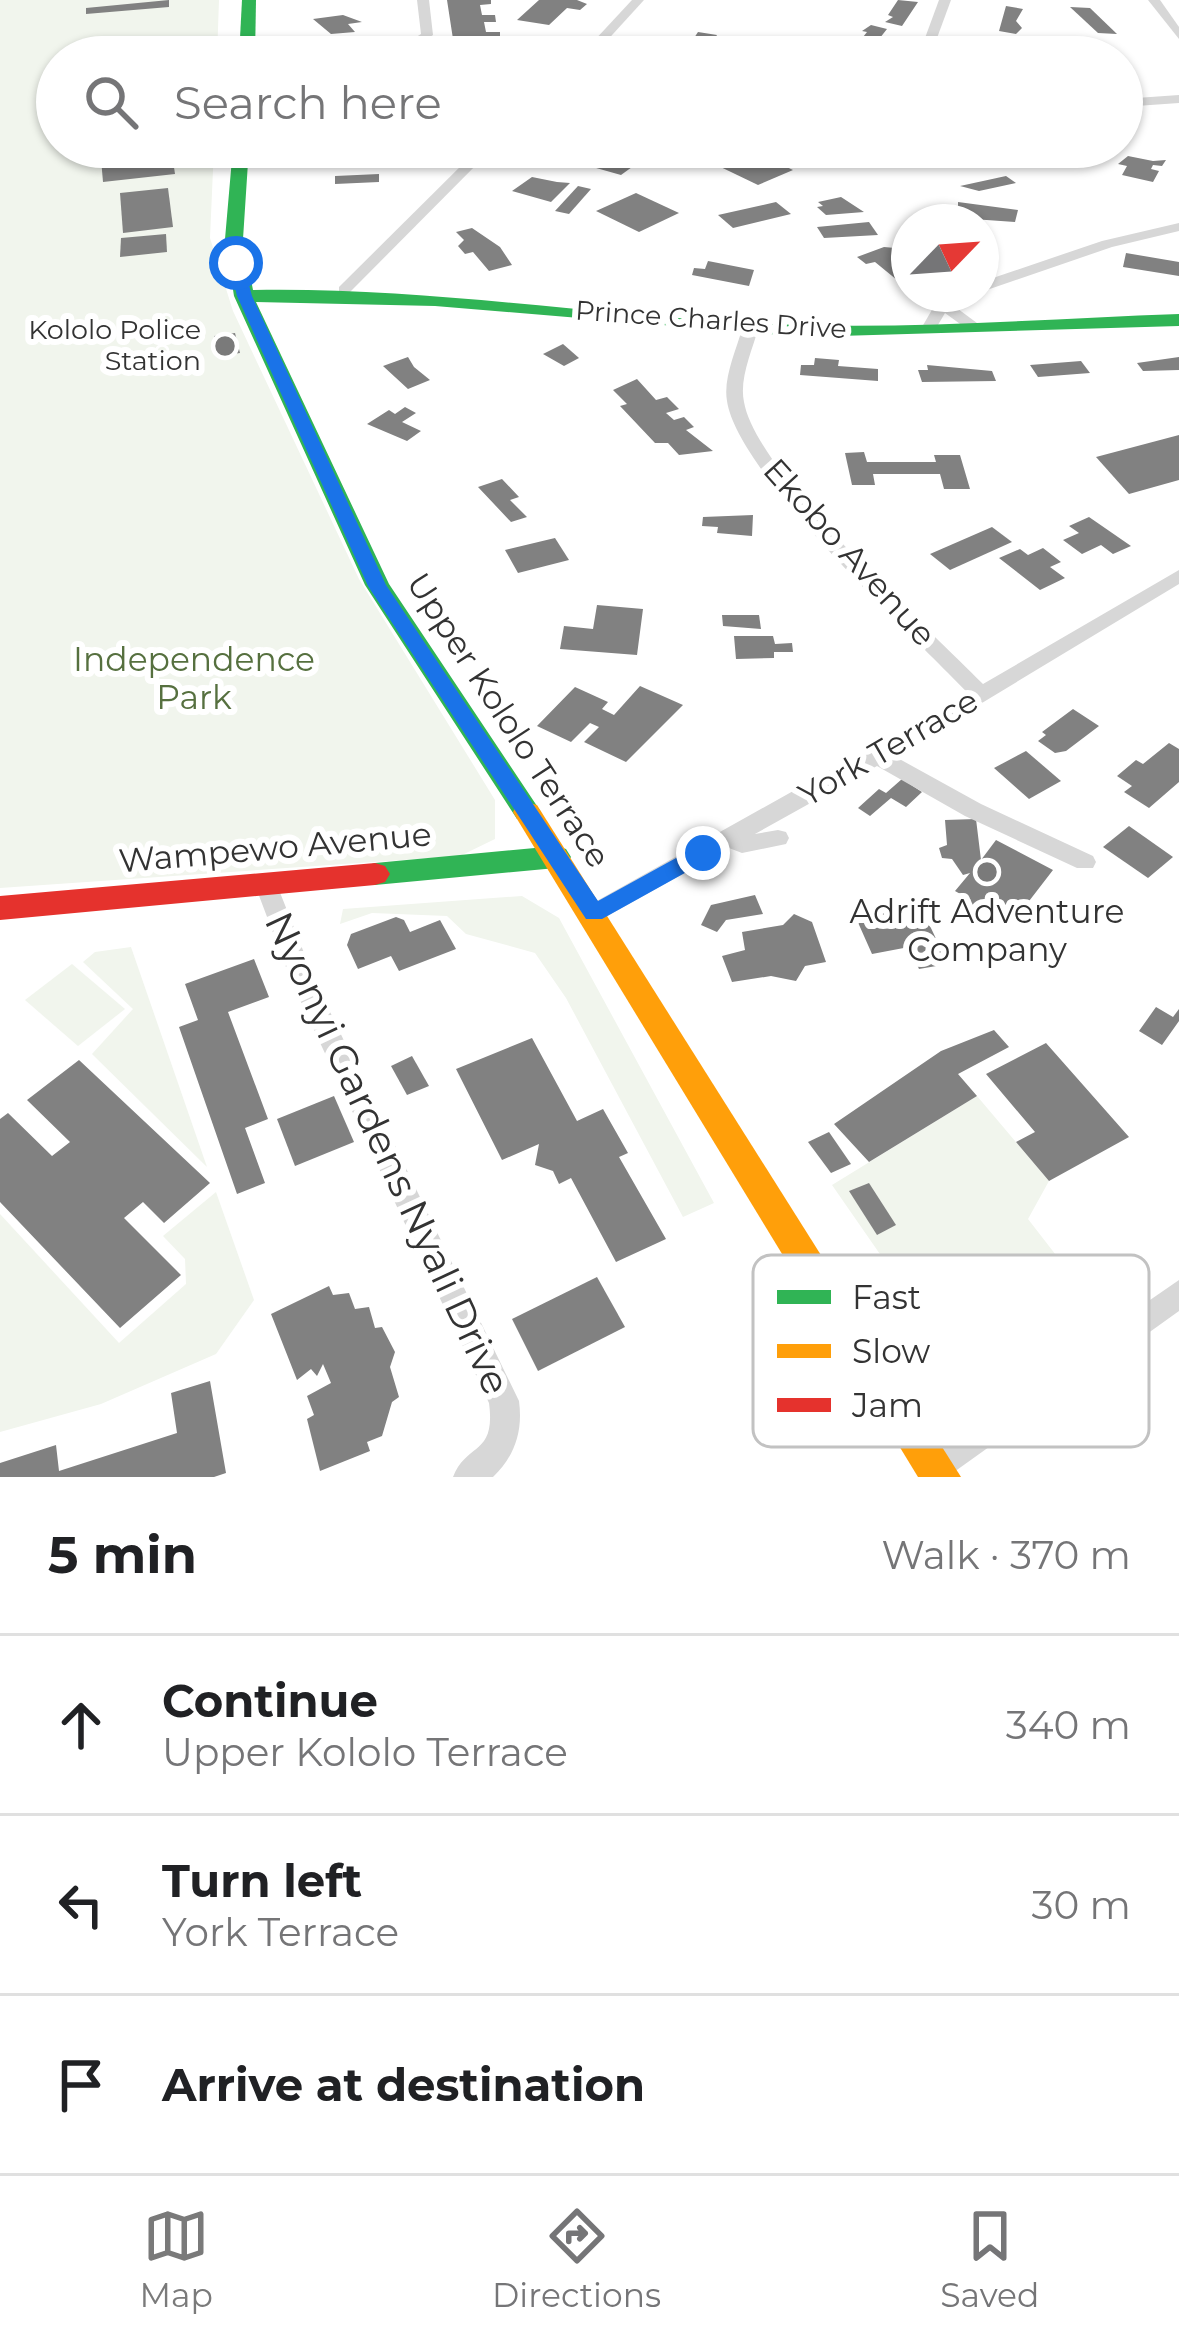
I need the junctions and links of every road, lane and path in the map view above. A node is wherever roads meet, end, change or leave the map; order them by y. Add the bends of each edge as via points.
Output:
1 (250, 0) edge
2 (423, 0) edge
3 (638, 0) edge
4 (945, 0) edge
5 (1154, 0) edge
6 (1179, 35) edge
7 (248, 36) edge
8 (425, 36) edge
9 (605, 36) edge
10 (932, 36) edge
11 (1179, 99) edge
12 (1143, 102) edge
13 (239, 168) edge
14 (466, 168) edge
15 (1179, 227) edge
16 (999, 281) edge
17 (344, 290) junction
18 (244, 296) junction
19 (943, 312) edge
20 (952, 312) edge
21 (1179, 320) edge
22 (972, 326) junction
23 (930, 328) junction
24 (750, 329) junction
25 (1179, 576) edge
26 (981, 694) junction
27 (877, 756) junction
28 (729, 838) junction
29 (778, 838) dead end
30 (556, 857) junction
31 (1085, 862) dead end
32 (266, 885) junction
33 (0, 908) edge
34 (594, 913) junction
35 (804, 1255) edge
36 (1179, 1294) edge
37 (1149, 1316) edge
38 (972, 1447) edge
39 (938, 1472) edge
40 (468, 1477) edge

1 - 7 main road
2 - 8 street
3 - 9 street
4 - 10 street
5 - 6 street
11 - 12 street
13 - 18 main road, Upper Kololo Terrace via 234,239
14 - 17 street
15 - 16 street
17 - 18 main road, Prince Charles Drive
17 - 24 main road, Prince Charles Drive
18 - 30 main road, Upper Kololo Terrace via 377,586
19 - 23 street
20 - 22 street
21 - 22 main road, Prince Charles Drive
22 - 23 main road, Prince Charles Drive
23 - 24 main road, Prince Charles Drive
24 - 26 street, Ekobo Avenue via 735,403 752,443
25 - 26 street, York Terrace
26 - 27 street, York Terrace
27 - 28 street, York Terrace
27 - 31 street
28 - 29 street via 742,845
28 - 34 street, York Terrace
30 - 32 main road, Wampewo Avenue
30 - 34 main road, Upper Kololo Terrace
32 - 33 main road, Wampewo Avenue
32 - 40 street, Nyonyi Gardens Nyali Drive via 304,983 504,1401 502,1443
34 - 35 main road, Upper Kololo Terrace
36 - 37 street
38 - 39 street

